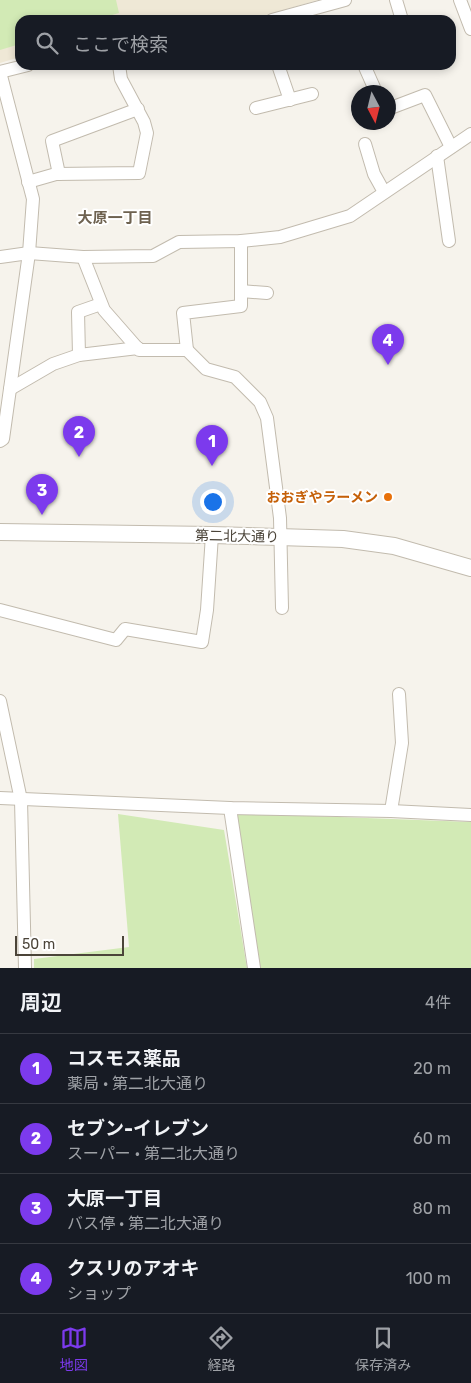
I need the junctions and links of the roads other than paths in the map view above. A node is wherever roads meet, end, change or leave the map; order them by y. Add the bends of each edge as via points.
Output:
1 (345, 0) edge
2 (396, 0) edge
3 (460, 0) edge
4 (290, 15) edge
5 (400, 15) edge
6 (471, 29) edge
7 (15, 68) edge
8 (120, 70) edge
9 (280, 70) edge
10 (366, 70) edge
11 (0, 72) edge
12 (373, 85) edge
13 (312, 94) dead end
14 (290, 100) junction
15 (396, 106) edge
16 (256, 108) dead end
17 (138, 109) junction
18 (471, 134) edge
19 (365, 144) dead end
20 (451, 146) junction
21 (437, 156) junction
22 (59, 174) junction
23 (28, 182) junction
24 (384, 192) junction
25 (241, 241) junction
26 (449, 241) dead end
27 (29, 253) junction
28 (0, 257) edge
29 (82, 258) junction
30 (241, 291) junction
31 (267, 293) dead end
32 (102, 304) junction
33 (138, 348) junction
34 (187, 350) junction
35 (79, 355) junction
36 (10, 389) junction
37 (0, 441) edge
38 (0, 532) edge
39 (212, 535) junction
40 (281, 537) junction
41 (471, 568) edge
42 (282, 608) dead end
43 (0, 610) edge
44 (399, 694) dead end
45 (0, 701) edge
46 (0, 798) edge
47 (20, 800) junction
48 (230, 808) junction
49 (391, 811) junction
50 (471, 815) edge
51 (25, 968) edge
52 (254, 968) edge

1 - 4 street
2 - 5 street
3 - 6 street
7 - 11 street
8 - 17 street via 121,79
9 - 14 street
10 - 12 street
11 - 23 street
13 - 14 street
14 - 16 street
15 - 20 street via 426,95
17 - 22 street via 52,140
17 - 22 street via 147,133 139,173
18 - 20 street
19 - 24 street via 374,174
20 - 21 street
21 - 24 street
21 - 26 street
22 - 23 street
23 - 27 street via 33,199
24 - 25 street via 350,216 280,237
25 - 29 street via 178,242 153,256
25 - 30 street
27 - 28 street
27 - 29 street
27 - 36 street
29 - 32 street
30 - 31 street
30 - 34 street via 242,306 183,314
32 - 33 street
32 - 35 street via 78,312
33 - 34 street
33 - 35 street
34 - 40 street via 206,369 236,377 260,402 267,418
35 - 36 street via 52,364
36 - 37 street via 3,439
38 - 39 street, 第二北大通り
39 - 40 street, 第二北大通り
39 - 43 street via 202,642 125,630 116,640
40 - 41 street, 第二北大通り via 343,539 394,546
40 - 42 street
44 - 49 street via 402,743
45 - 47 street
46 - 47 street
47 - 48 street
47 - 51 street
48 - 49 street
48 - 52 street
49 - 50 street

